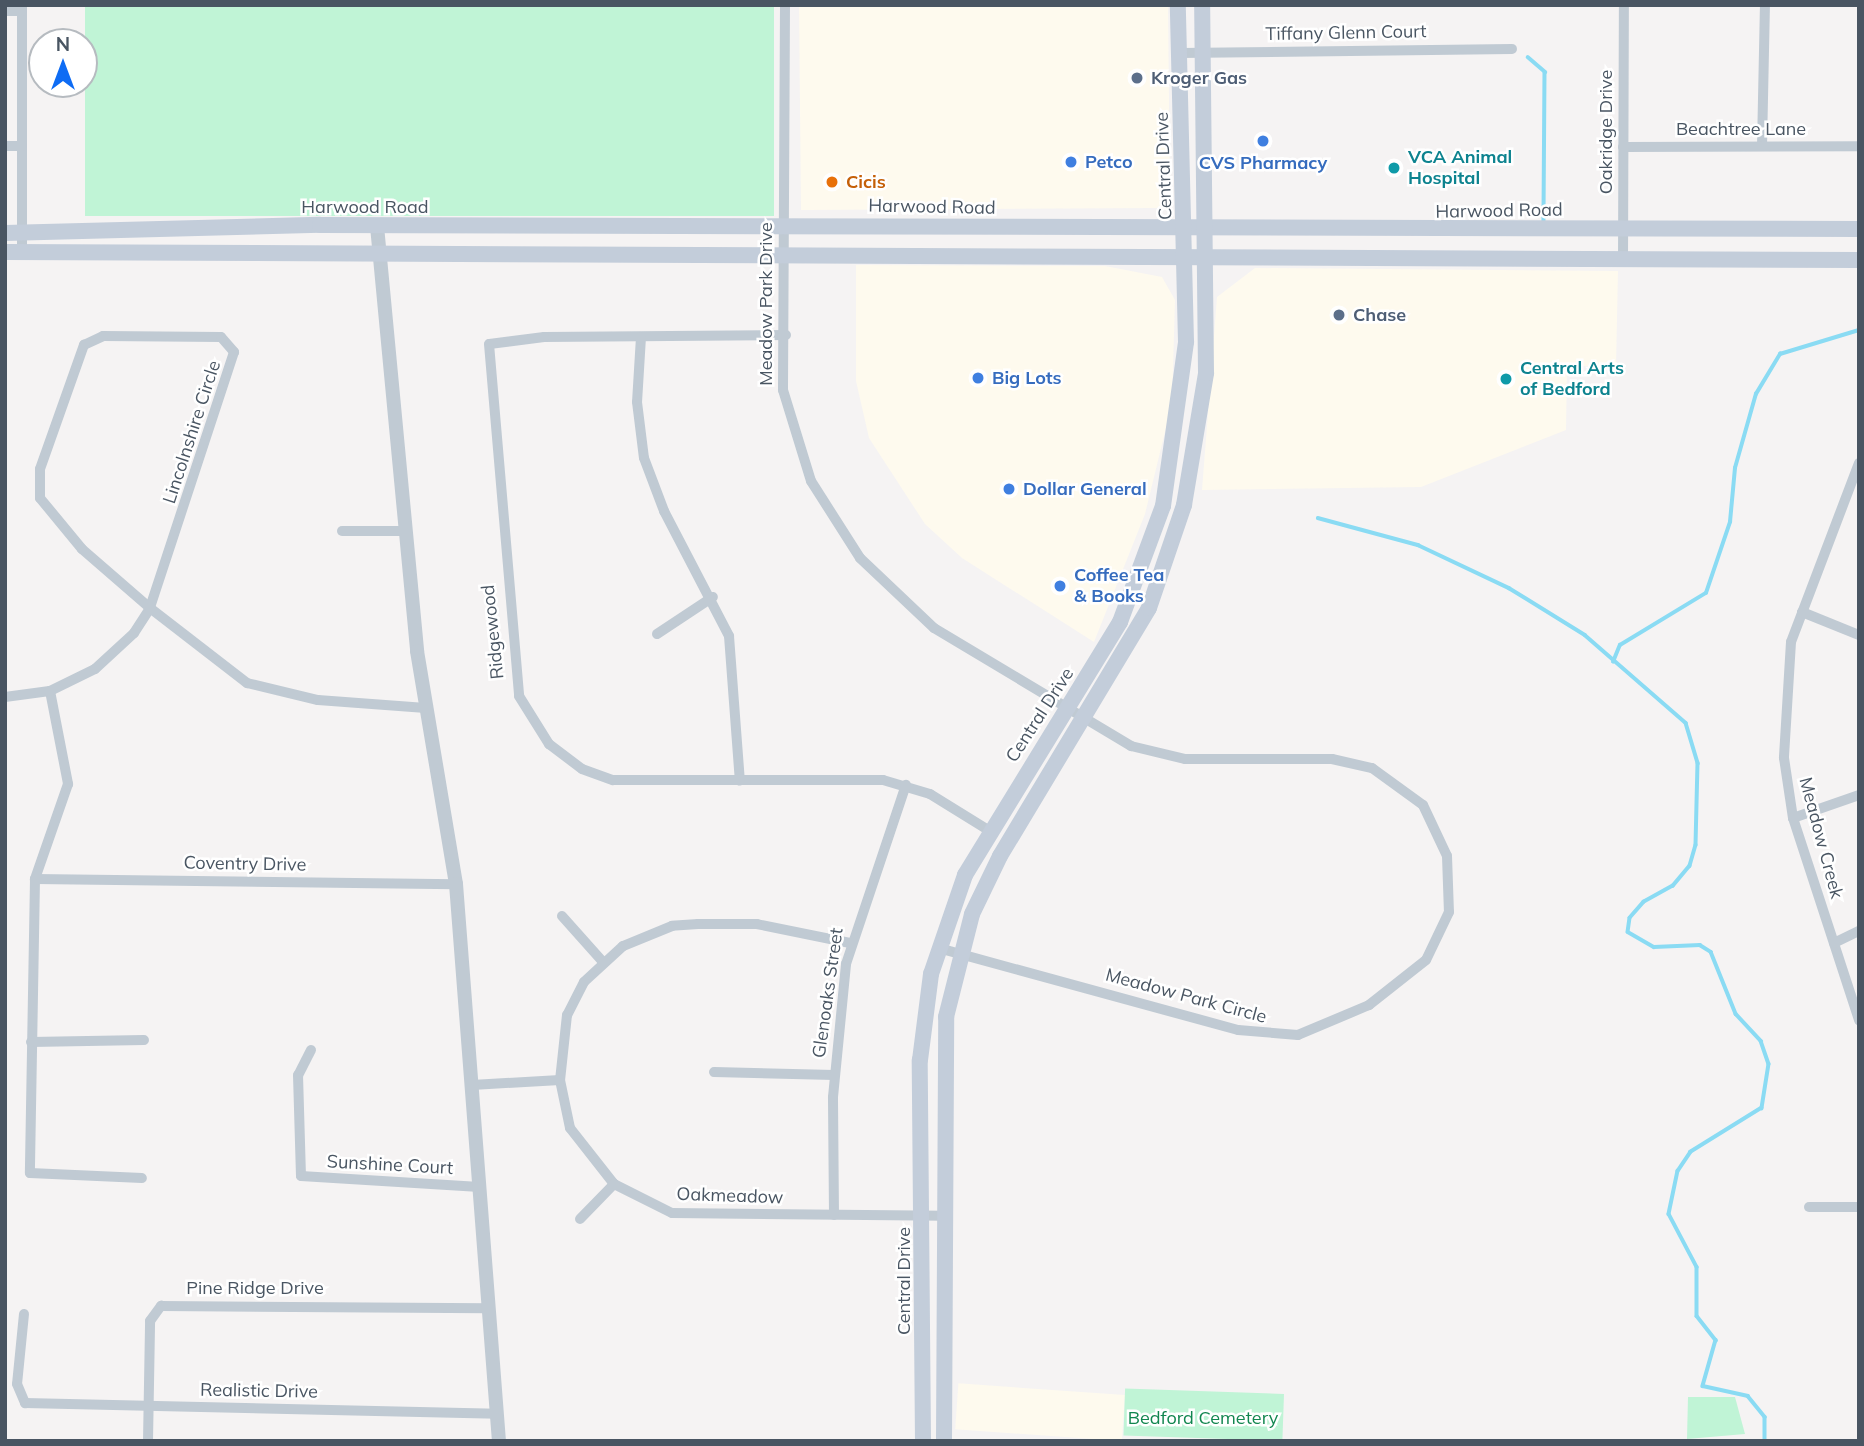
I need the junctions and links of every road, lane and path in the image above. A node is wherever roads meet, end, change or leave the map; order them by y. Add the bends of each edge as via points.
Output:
1 (785, 5) edge
2 (1178, 5) edge
3 (1202, 5) edge
4 (1624, 5) edge
5 (1765, 5) edge
6 (22, 8) edge
7 (5, 11) edge
8 (1512, 49) dead end
9 (1203, 52) junction
10 (1180, 53) junction
11 (5, 146) edge
12 (22, 146) junction
13 (1762, 146) junction
14 (1859, 146) edge
15 (1623, 147) junction
16 (783, 225) junction
17 (377, 226) junction
18 (976, 227) junction
19 (1623, 229) junction
20 (1731, 229) junction
21 (1859, 229) edge
22 (1186, 230) junction
23 (1207, 230) junction
24 (1422, 231) junction
25 (5, 233) edge
26 (22, 233) junction
27 (5, 252) edge
28 (22, 252) junction
29 (380, 253) junction
30 (782, 254) junction
31 (977, 254) junction
32 (1186, 254) junction
33 (1206, 254) junction
34 (1423, 257) junction
35 (1623, 260) junction
36 (1729, 260) junction
37 (1859, 260) edge
38 (786, 335) junction
39 (641, 337) junction
40 (1178, 426) junction
41 (1199, 429) junction
42 (1859, 463) edge
43 (342, 531) dead end
44 (405, 531) junction
45 (1131, 594) junction
46 (713, 597) junction
47 (1151, 602) junction
48 (149, 608) junction
49 (1802, 611) junction
50 (657, 634) dead end
51 (1859, 635) edge
52 (50, 691) junction
53 (5, 697) edge
54 (426, 708) junction
55 (1066, 710) junction
56 (1083, 722) junction
57 (740, 781) junction
58 (906, 785) junction
59 (1859, 795) edge
60 (1793, 818) junction
61 (988, 830) junction
62 (35, 879) junction
63 (456, 884) junction
64 (562, 916) dead end
65 (1859, 931) edge
66 (850, 943) junction
67 (1834, 943) junction
68 (938, 948) junction
69 (959, 953) junction
70 (603, 962) junction
71 (1859, 1020) edge
72 (145, 1040) dead end
73 (31, 1042) junction
74 (311, 1050) dead end
75 (714, 1072) dead end
76 (834, 1075) junction
77 (560, 1080) junction
78 (472, 1085) junction
79 (142, 1178) dead end
80 (614, 1184) junction
81 (480, 1187) junction
82 (1809, 1207) dead end
83 (1859, 1207) edge
84 (834, 1215) junction
85 (923, 1216) junction
86 (943, 1216) junction
87 (580, 1219) dead end
88 (488, 1308) junction
89 (24, 1314) dead end
90 (149, 1407) junction
91 (497, 1414) junction
92 (148, 1441) edge
93 (499, 1441) edge
94 (923, 1441) edge
95 (944, 1441) edge

1 - 16 street, Meadow Park Drive
2 - 10 main road, Central Drive
3 - 9 main road
4 - 15 street, Oakridge Drive
5 - 13 street
6 - 7 street
6 - 12 street
8 - 9 street, Tiffany Glenn Court
9 - 10 street, Tiffany Glenn Court
9 - 23 main road
10 - 22 main road, Central Drive
11 - 12 street
12 - 26 street
13 - 14 street, Beachtree Lane
13 - 15 street, Beachtree Lane
15 - 19 street, Oakridge Drive
16 - 17 main road, Harwood Road
16 - 18 main road, Harwood Road
16 - 30 street, Meadow Park Drive
17 - 26 main road, Harwood Road
17 - 29 street
18 - 22 main road, Harwood Road
18 - 31 main road
19 - 20 main road, Harwood Road
19 - 24 main road, Harwood Road
19 - 35 street, Oakridge Drive
20 - 21 main road, Harwood Road
20 - 36 main road
22 - 23 main road, Harwood Road
22 - 32 main road, Central Drive
23 - 24 main road, Harwood Road
23 - 33 main road
24 - 34 main road
25 - 26 main road, Harwood Road
26 - 28 street
27 - 28 main road
28 - 29 main road
29 - 30 main road
29 - 44 street
30 - 31 main road
30 - 38 street, Meadow Park Drive
31 - 32 main road
32 - 33 main road
32 - 40 main road, Central Drive
33 - 34 main road
33 - 41 main road
34 - 35 main road
35 - 36 main road
36 - 37 main road
38 - 39 street, Ridgewood
38 - 55 street, Meadow Park Drive via 783,390 799,454 860,558 934,628
39 - 46 street via 637,402 644,458 664,511
39 - 57 street, Ridgewood via 489,344 514,681 549,744 582,769 641,783
40 - 41 main road
40 - 45 main road, Central Drive via 1163,506
41 - 47 main road via 1184,505
42 - 49 street, Meadow Creek
43 - 44 street
44 - 54 street
45 - 47 main road
45 - 55 main road, Central Drive
46 - 50 street
46 - 57 street via 732,652
47 - 56 main road
48 - 48 street, Lincolnshire Circle via 235,360 231,343 221,337 87,340 40,469 46,511
48 - 52 street via 110,658
48 - 54 street via 247,683 318,700
49 - 51 street
49 - 60 street, Meadow Creek via 1785,668 1784,758
52 - 53 street
52 - 62 street via 67,798
54 - 63 street
55 - 56 street, Meadow Park Drive
55 - 61 main road, Central Drive
56 - 69 main road via 1000,856
56 - 69 street, Meadow Park Circle via 1165,758 1332,759 1388,777 1423,805 1444,843 1452,891 1436,947 1411,977 1369,1006 1326,1027 1276,1037
57 - 58 street, Ridgewood via 866,779
58 - 61 street, Ridgewood
58 - 66 street, Glenoaks Street
59 - 60 street
60 - 67 street, Meadow Creek
61 - 68 main road, Central Drive
62 - 63 street, Coventry Drive
62 - 73 street
63 - 78 street
64 - 70 street
65 - 67 street
66 - 70 street, Oakmeadow via 757,924 698,924 649,933
66 - 76 street, Glenoaks Street
67 - 71 street, Meadow Creek
68 - 69 street, Meadow Park Circle
68 - 85 main road, Central Drive via 920,1060
69 - 86 main road via 943,1050
70 - 77 street, Oakmeadow via 567,1015
72 - 73 street
73 - 79 street via 30,1173
74 - 81 street, Sunshine Court via 298,1075 300,1176
75 - 76 street
76 - 84 street, Glenoaks Street
77 - 78 street
77 - 80 street, Oakmeadow via 570,1128
78 - 81 street
80 - 84 street, Oakmeadow via 690,1216
80 - 87 street
81 - 88 street
82 - 83 street
84 - 85 street, Oakmeadow
85 - 86 street, Oakmeadow
85 - 94 main road, Central Drive
86 - 95 main road
88 - 90 street, Pine Ridge Drive via 161,1306 150,1321
88 - 91 street
89 - 90 street, Realistic Drive via 21,1401
90 - 91 street, Realistic Drive
90 - 92 street, Pine Ridge Drive
91 - 93 street

